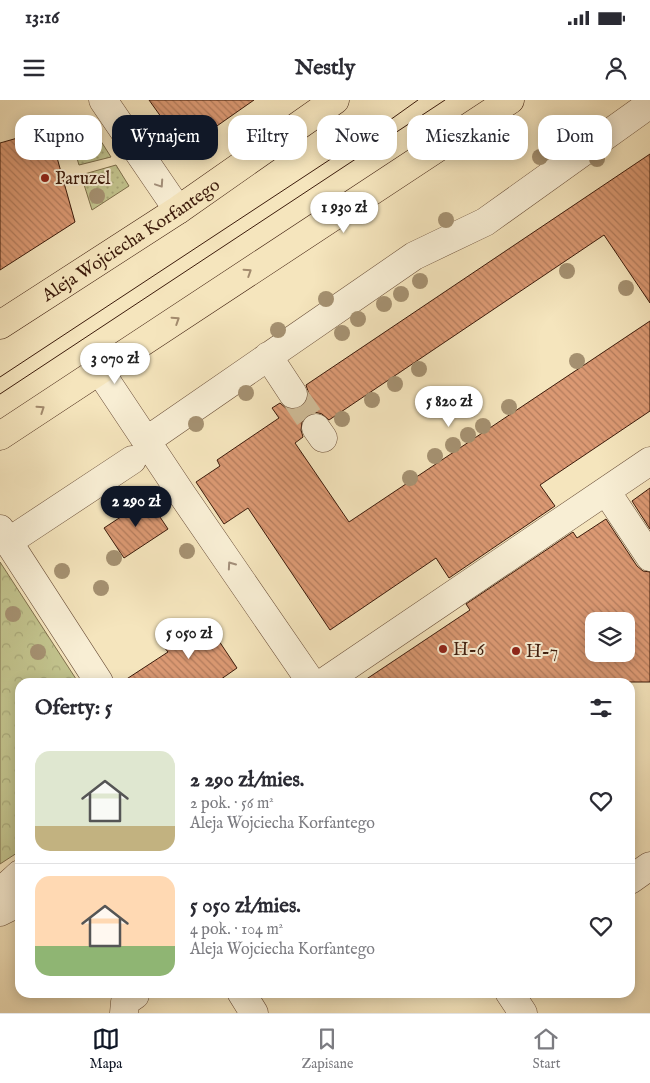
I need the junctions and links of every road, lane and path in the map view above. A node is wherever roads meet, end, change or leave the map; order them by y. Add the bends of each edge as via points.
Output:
1 (104, 100) edge
2 (335, 100) edge
3 (510, 100) edge
4 (650, 104) edge
5 (178, 210) junction
6 (0, 326) edge
7 (268, 356) junction
8 (99, 370) junction
9 (293, 394) tunnel mouth
10 (0, 436) edge
11 (139, 450) junction
12 (650, 461) edge
13 (606, 491) junction
14 (4, 536) edge
15 (650, 557) edge
16 (97, 678) edge
17 (308, 678) edge
18 (330, 678) edge
19 (650, 866) edge
20 (635, 876) edge
21 (15, 878) edge
22 (0, 892) edge
23 (15, 904) edge
24 (0, 912) edge
25 (245, 998) edge
26 (513, 998) edge
27 (254, 1013) edge
28 (522, 1013) edge

1 -> 5 street
2 - 5 main road, Aleja Wojciecha Korfantego
8 -> 3 main road
4 - 7 street via 486,222 414,256
5 - 6 main road, Aleja Wojciecha Korfantego
7 - 9 street
7 - 11 street
10 -> 8 main road
8 - 11 street
11 - 14 street
11 - 17 street via 180,493
12 - 13 street
13 - 15 street
13 - 18 street
14 - 16 street
19 - 20 street
21 - 22 street
23 - 24 street
25 - 27 street
26 - 28 street

